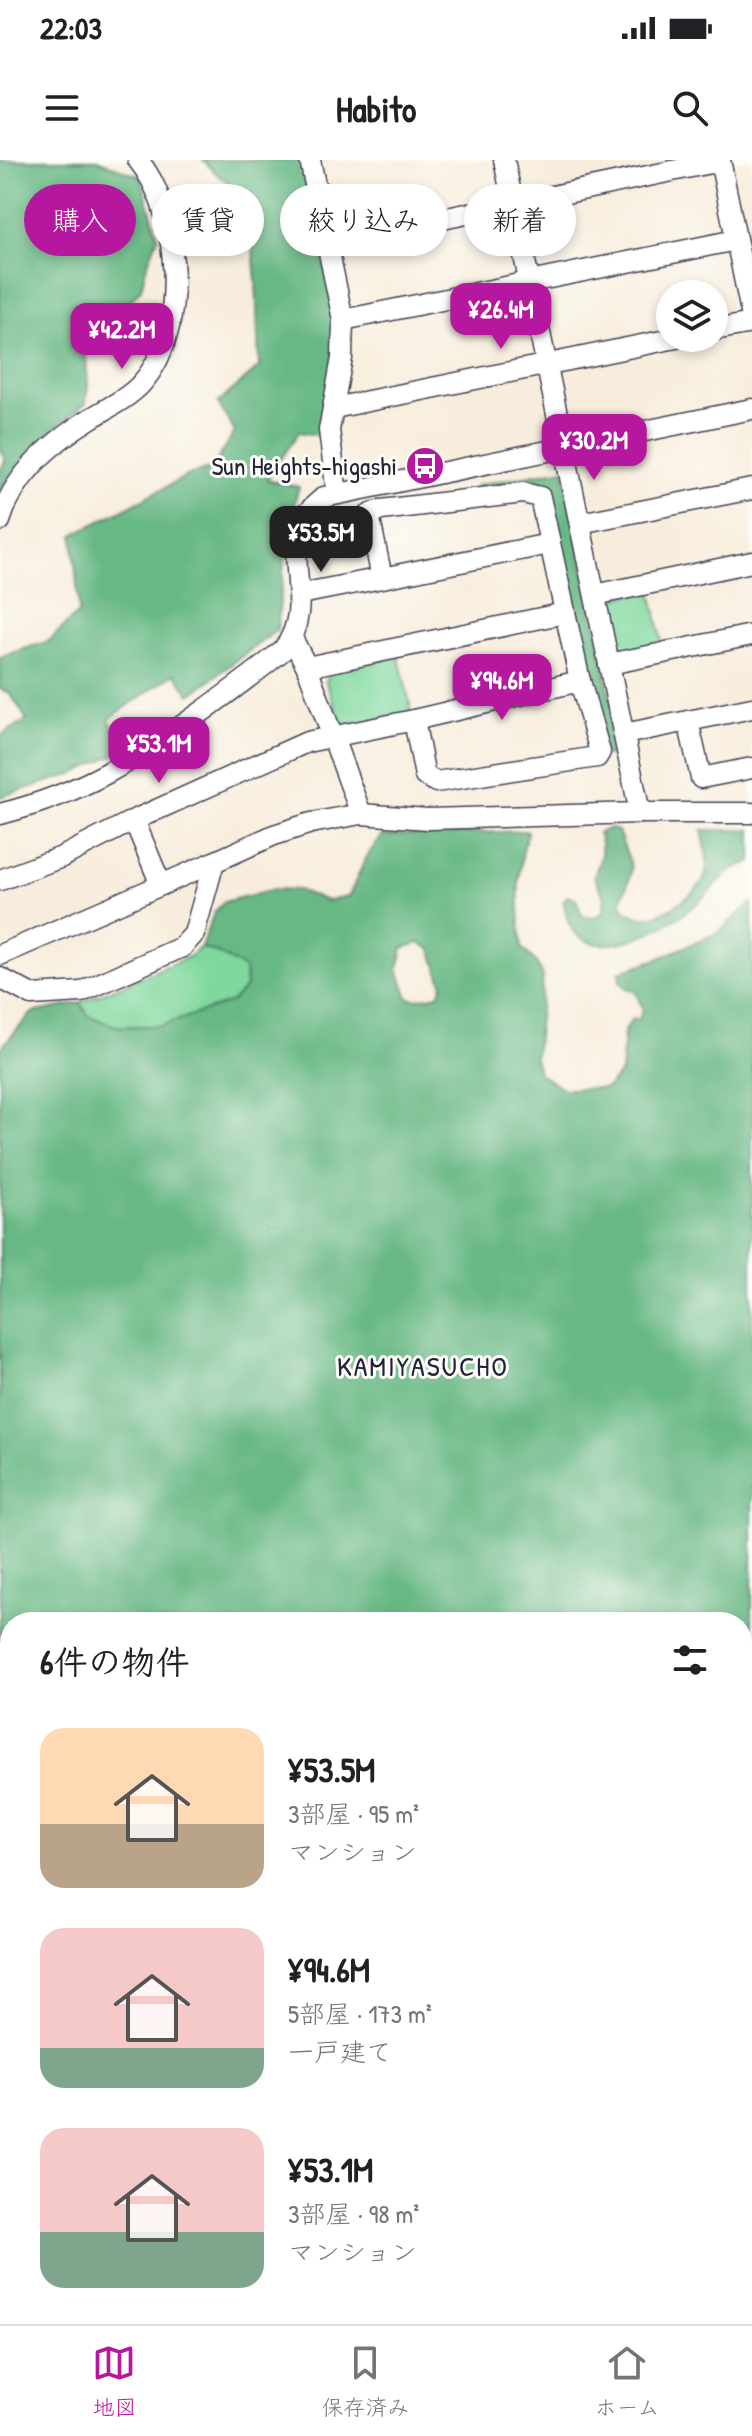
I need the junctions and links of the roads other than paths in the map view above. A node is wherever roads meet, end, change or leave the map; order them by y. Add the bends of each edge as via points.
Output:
1 (138, 160) edge
2 (312, 160) edge
3 (504, 160) edge
4 (720, 160) edge
5 (316, 184) edge
6 (509, 184) edge
7 (576, 191) edge
8 (736, 240) junction
9 (330, 256) edge
10 (524, 256) edge
11 (530, 282) junction
12 (343, 320) junction
13 (752, 320) edge
14 (728, 326) edge
15 (656, 342) edge
16 (547, 364) junction
17 (334, 408) junction
18 (752, 409) edge
19 (565, 447) junction
20 (752, 489) edge
21 (337, 494) junction
22 (0, 521) edge
23 (580, 523) junction
24 (549, 544) junction
25 (752, 562) edge
26 (382, 578) junction
27 (300, 594) junction
28 (595, 595) junction
29 (565, 613) junction
30 (752, 635) edge
31 (292, 638) junction
32 (609, 664) junction
33 (307, 667) junction
34 (580, 681) junction
35 (752, 708) edge
36 (414, 720) junction
37 (688, 721) junction
38 (624, 734) junction
39 (332, 737) junction
40 (752, 768) edge
41 (640, 813) junction
42 (752, 813) edge
43 (0, 814) edge
44 (361, 814) junction
45 (134, 820) junction
46 (214, 862) junction
47 (0, 880) edge
48 (161, 885) junction
49 (0, 955) edge
50 (0, 978) edge

1 - 22 street via 164,212 172,251 172,311 163,345 150,372 131,393 70,431 37,460 8,499
2 - 5 street
3 - 6 street
4 - 7 street
4 - 8 street
8 - 11 street
8 - 13 street
9 - 12 street
10 - 11 street
11 - 12 street
11 - 16 street
12 - 17 street
13 - 14 street
15 - 16 street
16 - 17 street
16 - 19 street
17 - 21 street via 329,430
18 - 19 street
19 - 21 street
19 - 23 street
20 - 23 street
21 - 27 street via 324,497 306,513 299,529
23 - 28 street
24 - 26 street
24 - 26 street via 540,497 523,493 381,510 369,515
24 - 29 street
25 - 28 street
26 - 27 street
27 - 31 street
28 - 32 street
29 - 33 street
29 - 34 street
30 - 32 street
31 - 33 street
31 - 43 street via 257,671 148,750 66,794
32 - 38 street
33 - 39 street
34 - 36 street
34 - 36 street via 600,752 597,757 436,782 425,776
35 - 37 street
36 - 39 street
37 - 38 street
37 - 40 street via 701,778
38 - 41 street
39 - 44 street
39 - 45 street via 307,742
41 - 42 street
41 - 44 street via 428,819
44 - 46 street via 274,835
45 - 47 street via 62,857
45 - 48 street
46 - 48 street
46 - 50 street via 194,934 182,947 81,992 32,995
48 - 49 street

